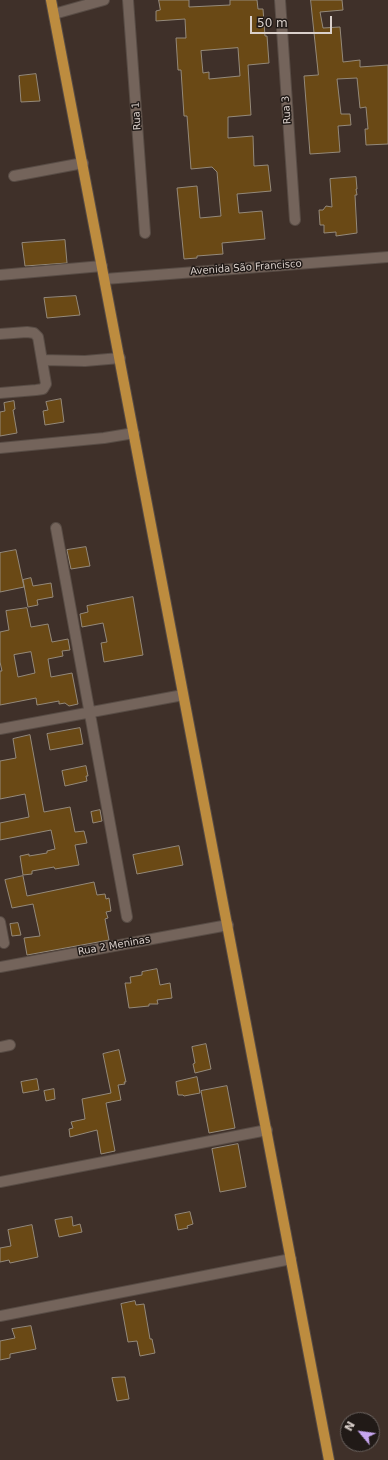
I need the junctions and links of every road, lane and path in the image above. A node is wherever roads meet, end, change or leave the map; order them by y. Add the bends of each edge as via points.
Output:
1 (51, 0) edge
2 (104, 0) edge
3 (128, 0) edge
4 (280, 0) edge
5 (54, 14) junction
6 (83, 163) junction
7 (14, 176) dead end
8 (295, 220) dead end
9 (146, 233) dead end
10 (388, 257) edge
11 (102, 266) junction
12 (0, 275) edge
13 (105, 279) junction
14 (0, 334) edge
15 (120, 358) junction
16 (42, 360) junction
17 (0, 393) edge
18 (134, 433) junction
19 (0, 448) edge
20 (56, 528) dead end
21 (183, 695) junction
22 (89, 713) junction
23 (0, 730) edge
24 (128, 916) dead end
25 (0, 922) edge
26 (228, 925) junction
27 (4, 943) dead end
28 (0, 967) edge
29 (266, 1130) junction
30 (0, 1182) edge
31 (291, 1259) junction
32 (0, 1316) edge
33 (329, 1460) edge

1 - 5 main road
2 - 5 street
3 - 9 street, Rua 1
4 - 8 street, Rua 3
5 - 6 main road
6 - 7 street
6 - 11 main road
10 - 13 street, Avenida São Francisco
11 - 12 street
11 - 13 main road
13 - 15 main road
14 - 16 street via 34,333 38,337
15 - 16 street
15 - 18 main road
16 - 17 street via 46,384 42,389
18 - 19 street
18 - 21 main road
20 - 22 street
21 - 22 street
21 - 26 main road
22 - 23 street
22 - 24 street
25 - 27 street
26 - 28 street, Rua 2 Meninas
26 - 29 main road
29 - 30 street
29 - 31 main road
31 - 32 street
31 - 33 main road

